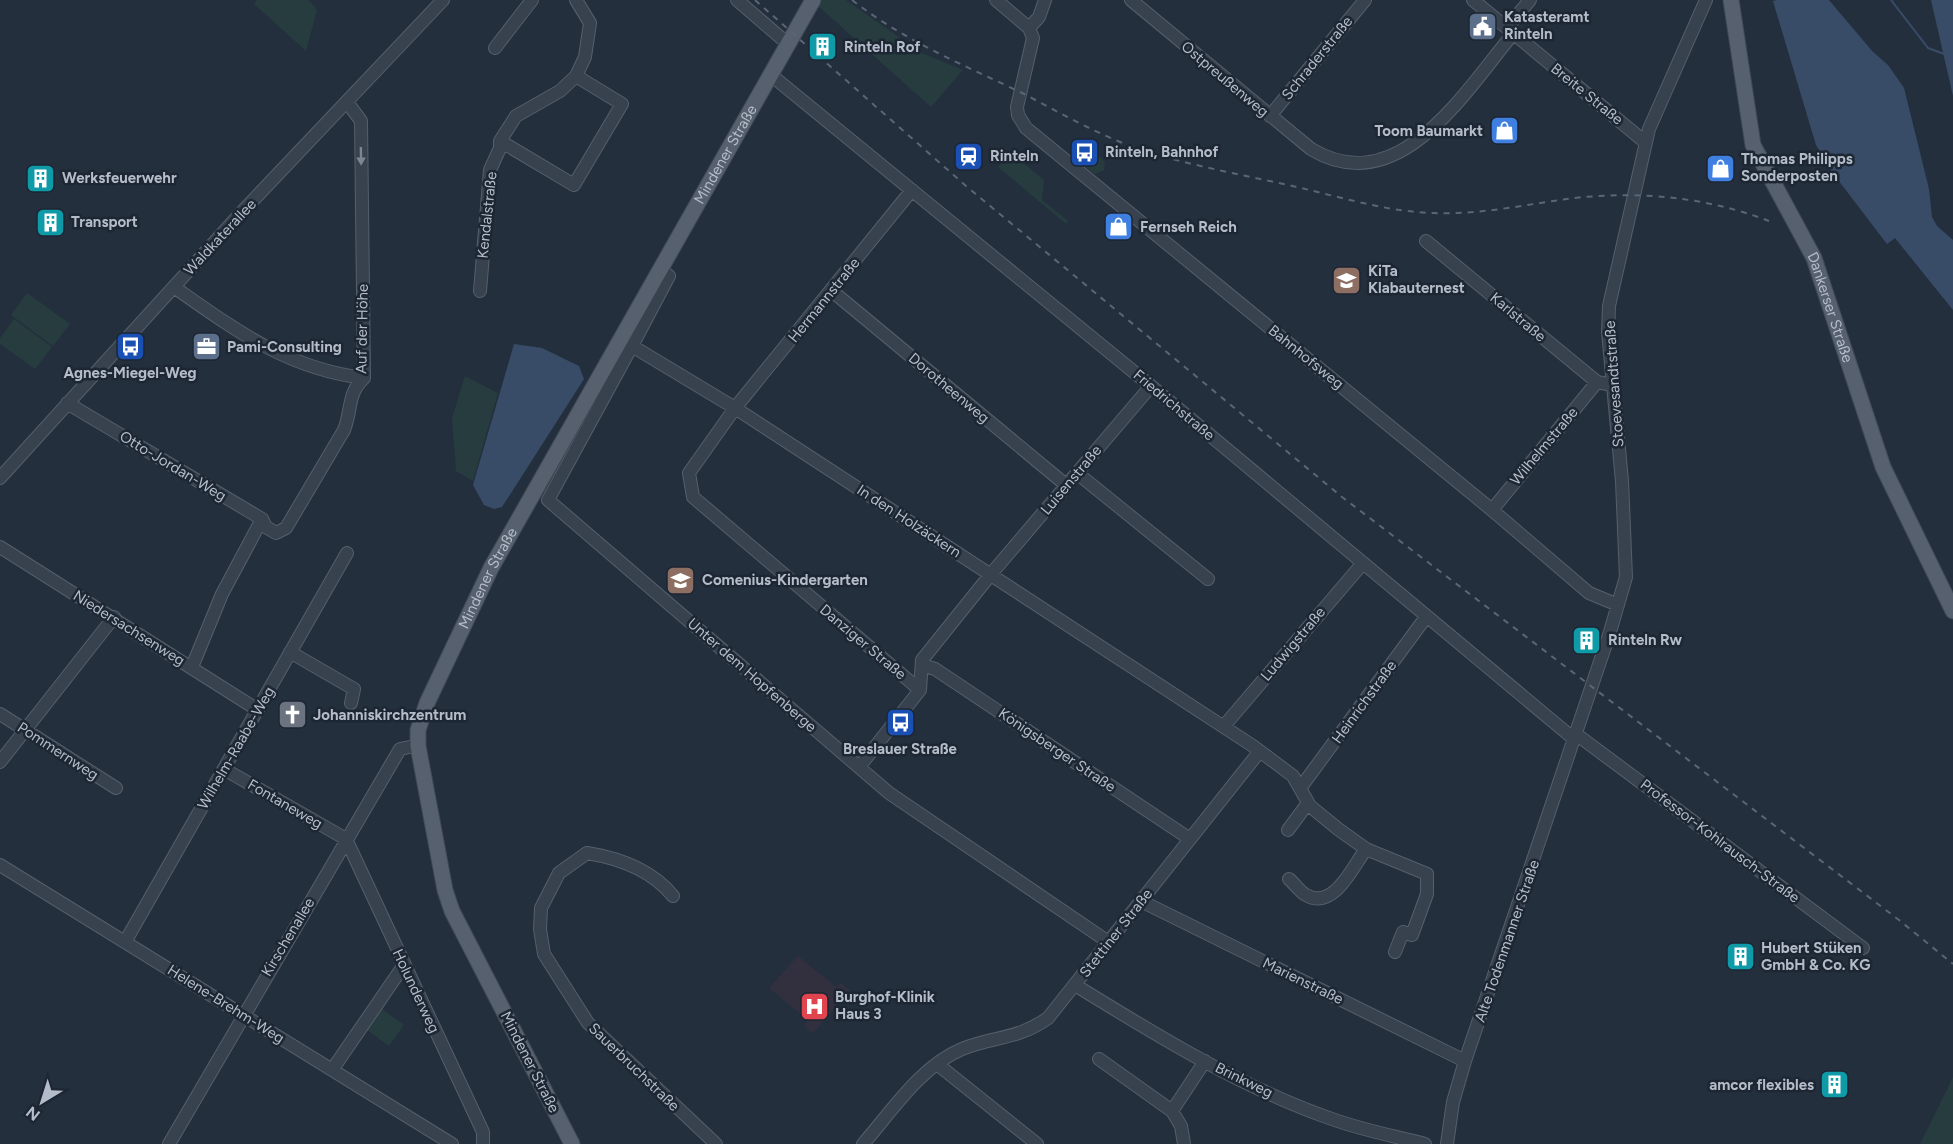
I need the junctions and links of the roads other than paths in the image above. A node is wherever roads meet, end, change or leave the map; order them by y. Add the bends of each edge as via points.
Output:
1 (443, 0) edge
2 (532, 0) edge
3 (576, 0) edge
4 (737, 0) edge
5 (813, 0) edge
6 (996, 0) edge
7 (1045, 0) edge
8 (1365, 0) edge
9 (1473, 0) edge
10 (1530, 0) edge
11 (1706, 0) edge
12 (1731, 0) edge
13 (1135, 1) edge
14 (1029, 28) junction
15 (1510, 31) junction
16 (788, 44) junction
17 (495, 48) dead end
18 (771, 75) junction
19 (576, 76) junction
20 (347, 102) junction
21 (1270, 116) junction
22 (500, 141) junction
23 (1645, 142) junction
24 (912, 190) junction
25 (1426, 241) dead end
26 (661, 269) junction
27 (174, 287) junction
28 (480, 291) dead end
29 (832, 291) junction
30 (632, 346) junction
31 (364, 378) junction
32 (1597, 382) junction
33 (1613, 385) junction
34 (1151, 386) junction
35 (67, 403) junction
36 (735, 408) junction
37 (1077, 473) junction
38 (0, 478) edge
39 (1066, 485) junction
40 (1492, 510) junction
41 (262, 519) junction
42 (276, 532) joint
43 (0, 547) edge
44 (347, 553) dead end
45 (1363, 563) junction
46 (991, 574) junction
47 (1208, 579) dead end
48 (1618, 605) junction
49 (1953, 610) edge
50 (114, 617) junction
51 (1426, 617) junction
52 (290, 652) junction
53 (922, 665) junction
54 (192, 667) junction
55 (920, 690) junction
56 (351, 703) dead end
57 (258, 710) junction
58 (0, 714) edge
59 (1224, 726) junction
60 (25, 730) junction
61 (1575, 736) junction
62 (419, 745) junction
63 (1257, 751) junction
64 (0, 762) edge
65 (859, 767) junction
66 (224, 769) junction
67 (1300, 786) junction
68 (116, 788) dead end
69 (1308, 804) junction
70 (1288, 830) dead end
71 (346, 839) junction
72 (1190, 839) junction
73 (1366, 849) junction
74 (0, 864) edge
75 (1289, 879) dead end
76 (673, 896) dead end
77 (1141, 901) junction
78 (1107, 941) junction
79 (125, 942) junction
80 (1863, 948) dead end
81 (1395, 952) dead end
82 (404, 965) junction
83 (1075, 985) junction
84 (242, 1014) junction
85 (1099, 1059) dead end
86 (1204, 1061) junction
87 (1465, 1061) junction
88 (937, 1064) junction
89 (332, 1070) junction
90 (1172, 1111) junction
91 (169, 1144) edge
92 (452, 1144) edge
93 (483, 1144) edge
94 (572, 1144) edge
95 (716, 1144) edge
96 (863, 1144) edge
97 (1037, 1144) edge
98 (1184, 1144) edge
99 (1425, 1144) edge
100 (1447, 1144) edge

1 - 20 street, Waldkaterallee
2 - 17 street
3 - 19 street, Kendalstraße via 590,23 585,57
4 - 16 street
5 - 16 main road, Mindener Straße
6 - 14 street
7 - 14 street via 1039,17
8 - 21 street, Schraderstraße
9 - 15 street, Breite Straße
10 - 15 street
11 - 23 street, Stoevesandtstraße
12 - 49 main road, Dankerser Straße via 1753,145 1814,258 1883,467
13 - 21 street, Ostpreußenweg
14 - 40 street, Bahnhofsweg via 1032,47 1018,115 1035,136
15 - 21 street, Ostpreußenweg via 1426,135 1390,158 1360,163 1322,156
15 - 23 street, Breite Straße
16 - 18 main road, Mindener Straße
18 - 24 street, Friedrichstraße
18 - 26 main road, Mindener Straße
19 - 22 street, Kendalstraße via 560,91 516,116
19 - 22 street via 622,104 574,185
20 - 27 street, Waldkaterallee
20 -> 31 street, Auf der Höhe via 361,121
22 - 28 street, Kendalstraße via 490,170
23 - 33 street, Stoevesandtstraße via 1609,306
24 - 29 street, Hermannstraße
24 - 34 street, Friedrichstraße
25 - 32 street, Karlstraße
26 - 30 street via 669,276
26 - 62 main road, Mindener Straße via 480,587 428,703 418,730
27 - 31 street via 278,355 308,367
27 - 35 street, Waldkaterallee
29 - 36 street, Hermannstraße
29 - 39 street, Dorotheenweg
30 - 36 street, In den Holzäckern
30 - 65 street, Unter dem Hopfenberge via 548,500
31 - 42 street, Auf der Höhe via 354,387 344,430 286,528
32 - 33 street, Karlstraße
32 - 40 street, Wilhelmstraße
33 - 48 street, Stoevesandtstraße via 1626,577
34 - 37 street, Luisenstraße
34 - 45 street, Friedrichstraße
35 - 38 street, Waldkaterallee
35 - 41 street, Otto-Jordan-Weg
36 - 46 street, In den Holzäckern
36 - 55 street, Danziger Straße via 689,473 693,497
37 - 39 street, Luisenstraße
37 - 47 street
39 - 46 street, Luisenstraße
40 - 48 street, Bahnhofsweg via 1589,593
41 - 42 street, Otto-Jordan-Weg via 266,527
41 - 54 street via 222,594
43 - 50 street, Niedersachsenweg
44 - 52 street, Wilhelm-Raabe-Weg
45 - 51 street, Friedrichstraße
45 - 59 street, Ludwigstraße
46 - 53 street via 922,660
46 - 59 street, In den Holzäckern
48 - 61 street, Stoevesandtstraße
50 - 54 street, Niedersachsenweg
50 - 60 street
51 - 61 street, Friedrichstraße
51 - 67 street, Heinrichstraße
52 - 56 street via 354,689
52 - 57 street, Wilhelm-Raabe-Weg
53 - 55 street
53 - 72 street, Königsberger Straße via 935,669
54 - 57 street, Niedersachsenweg
55 - 65 street
57 - 66 street, Wilhelm-Raabe-Weg
58 - 60 street, Pommernweg
59 - 63 street, In den Holzäckern
60 - 64 street
60 - 68 street, Pommernweg
61 - 80 street, Professor-Kohlrausch-Straße
61 - 87 street, Alte Todenmanner Straße
62 - 71 street, Kirschenallee via 400,749
62 - 94 main road, Mindener Straße via 452,911
63 - 67 street, In den Holzäckern via 1293,776
63 - 72 street, Stettiner Straße
65 - 78 street, Unter dem Hopfenberge via 889,793
66 - 71 street, Fontaneweg
66 - 79 street, Wilhelm-Raabe-Weg
67 - 69 street
69 - 70 street
69 - 73 street
71 - 82 street, Holunderweg
71 - 84 street, Kirschenallee
72 - 77 street, Stettiner Straße
73 - 75 street via 1330,897 1318,900 1303,894
73 - 81 street via 1427,874 1427,894 1412,935 1404,932
74 - 79 street, Helene-Brehm-Weg
76 - 95 street, Sauerbruchstraße via 665,886 620,859 587,853 559,873 541,908 544,954 588,1023
77 - 78 street, Stettiner Straße
77 - 87 street, Marienstraße
78 - 83 street, Stettiner Straße
79 - 84 street, Helene-Brehm-Weg
82 - 89 street
82 - 93 street, Holunderweg via 483,1132
83 - 86 street, Brinkweg
83 - 88 street, Stettiner Straße via 1058,1008 1031,1030 961,1050
84 - 89 street, Helene-Brehm-Weg
84 - 91 street, Kirschenallee
85 - 90 street
86 - 90 street
86 - 99 street, Brinkweg via 1333,1120
87 - 100 street, Alte Todenmanner Straße via 1453,1102
88 - 96 street, Stettiner Straße
88 - 97 street
89 - 92 street, Helene-Brehm-Weg
90 - 98 street via 1181,1126

